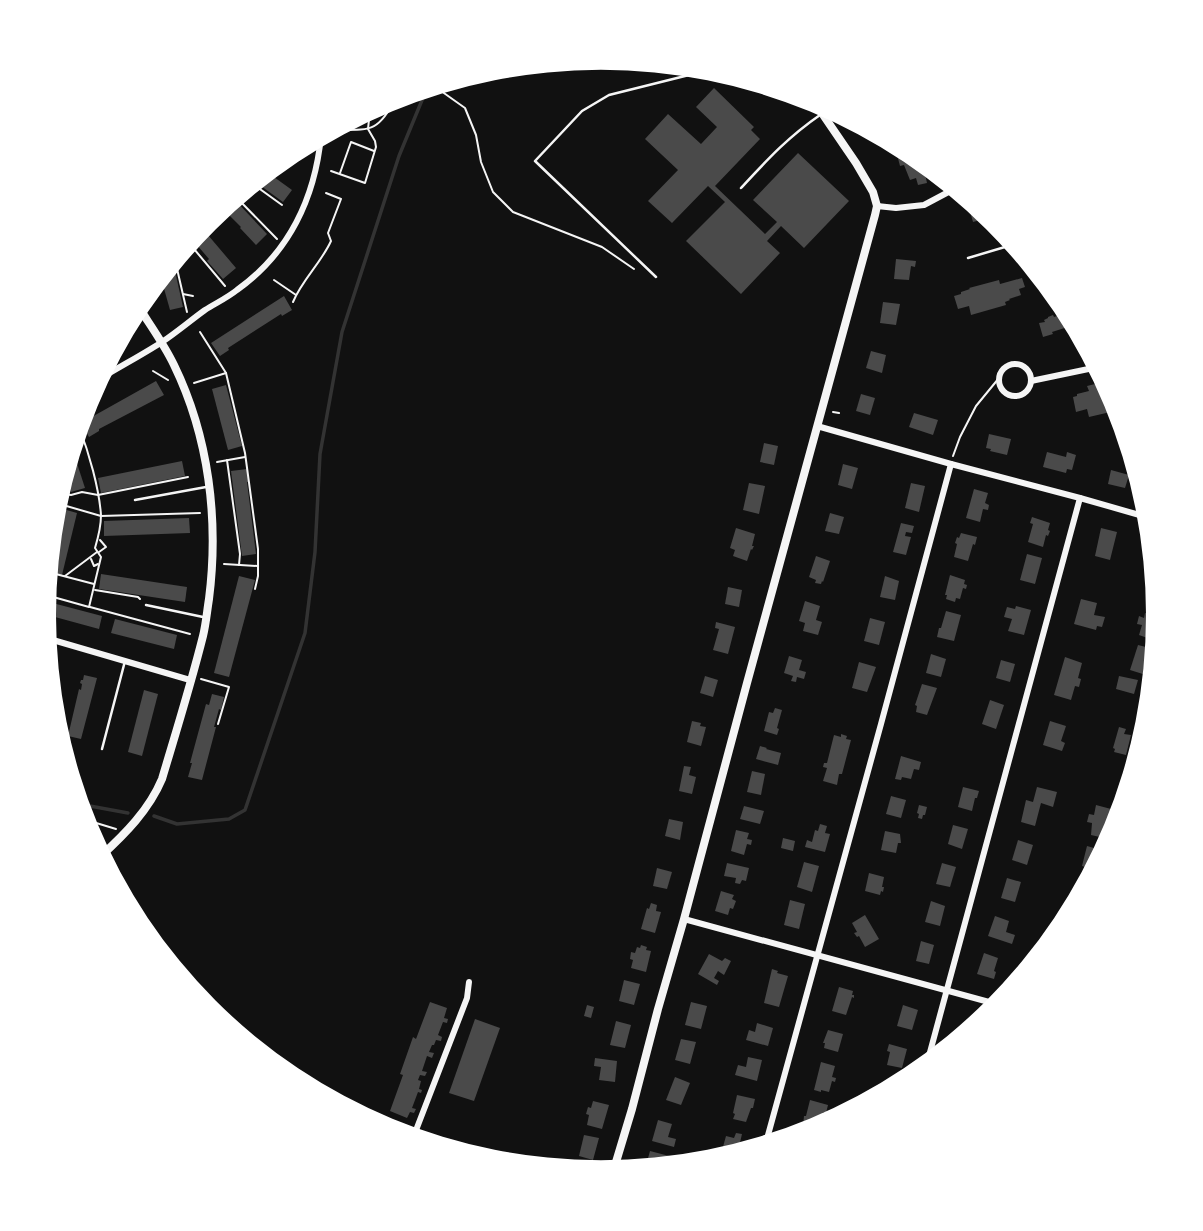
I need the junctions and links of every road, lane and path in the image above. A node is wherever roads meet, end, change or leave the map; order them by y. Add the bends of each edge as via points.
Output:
1 (683, 76) edge
2 (445, 94) edge
3 (387, 115) edge
4 (818, 116) edge
5 (826, 119) edge
6 (369, 122) edge
7 (354, 129) edge
8 (368, 129) junction
9 (319, 149) edge
10 (375, 151) junction
11 (331, 170) dead end
12 (340, 174) junction
13 (741, 188) dead end
14 (261, 190) edge
15 (326, 193) dead end
16 (946, 193) edge
17 (243, 204) edge
18 (282, 205) dead end
19 (877, 206) junction
20 (277, 240) dead end
21 (1004, 247) edge
22 (196, 251) edge
23 (968, 258) dead end
24 (642, 264) junction
25 (178, 272) edge
26 (656, 277) dead end
27 (274, 280) dead end
28 (228, 289) dead end
29 (183, 295) junction
30 (296, 295) junction
31 (193, 296) dead end
32 (293, 302) dead end
33 (188, 313) dead end
34 (145, 317) edge
35 (200, 332) dead end
36 (161, 342) junction
37 (1088, 369) edge
38 (114, 370) edge
39 (153, 371) dead end
40 (226, 373) junction
41 (999, 378) junction
42 (169, 380) dead end
43 (1031, 381) junction
44 (194, 383) dead end
45 (833, 412) dead end
46 (839, 413) dead end
47 (817, 426) junction
48 (84, 442) edge
49 (246, 457) junction
50 (227, 460) junction
51 (217, 462) dead end
52 (951, 464) junction
53 (188, 477) dead end
54 (209, 486) junction
55 (70, 495) edge
56 (98, 495) junction
57 (1080, 498) junction
58 (135, 500) dead end
59 (67, 507) edge
60 (201, 513) dead end
61 (1138, 515) edge
62 (101, 516) junction
63 (98, 538) junction
64 (97, 552) junction
65 (90, 557) junction
66 (99, 564) junction
67 (224, 564) dead end
68 (239, 565) junction
69 (258, 566) junction
70 (58, 574) edge
71 (64, 576) junction
72 (95, 584) junction
73 (255, 589) dead end
74 (93, 590) junction
75 (57, 598) edge
76 (146, 605) joint
77 (89, 607) junction
78 (206, 617) junction
79 (190, 634) dead end
80 (57, 641) edge
81 (125, 661) junction
82 (200, 678) dead end
83 (190, 680) junction
84 (218, 724) dead end
85 (102, 748) dead end
86 (98, 823) edge
87 (126, 832) junction
88 (109, 849) edge
89 (684, 919) junction
90 (817, 954) junction
91 (469, 982) dead end
92 (946, 991) junction
93 (986, 1001) edge
94 (930, 1051) edge
95 (417, 1128) edge
96 (768, 1135) edge
97 (617, 1161) edge

1 - 24 lane via 609,95 582,111 535,161
2 - 24 path via 465,108 493,192 513,212 602,247 633,269
3 - 8 path
4 - 13 lane via 779,147
5 - 19 street via 866,180
6 - 8 path
7 - 8 path
8 - 10 path
9 - 36 street via 310,190 278,253 237,290
10 - 12 path via 351,142
10 - 12 path via 365,183
11 - 12 path
14 - 18 path
15 - 30 path via 341,198 328,233 331,241
16 - 19 street via 924,205
17 - 20 path
19 - 47 street
21 - 23 lane
22 - 28 path
24 - 26 lane
25 - 29 path
27 - 30 path
29 - 31 path
29 - 33 path
30 - 32 path
34 - 36 street
35 - 40 path
36 - 38 street
36 - 54 street via 201,439
37 - 43 street
39 - 42 path
40 - 44 path
40 - 49 path
41 - 43 street via 1013,365 1025,368
41 - 43 street via 1003,390 1012,396 1027,391
41 - 52 path via 976,406
45 - 46 path
47 - 52 street
47 - 89 street
48 - 56 path
49 - 50 path
49 - 69 path
50 - 51 path
50 - 68 path
52 - 57 street
52 - 90 street
53 - 56 path
54 - 58 lane
54 - 78 street via 212,569
55 - 56 path
56 - 62 path
57 - 61 street
57 - 92 street
59 - 62 path
60 - 62 path
62 - 63 path
63 - 64 path
63 - 64 path via 106,547
64 - 65 path
64 - 66 path
65 - 66 path via 94,565
65 - 71 path
66 - 72 path
67 - 68 path
68 - 69 path
69 - 73 path
70 - 71 path
71 - 72 path
72 - 74 path
74 - 76 path via 138,597
74 - 77 path
75 - 77 path
76 - 78 lane
77 - 79 path
78 - 83 street
80 - 81 street
81 - 83 street
81 - 85 lane
82 - 84 path via 229,687
83 - 87 street via 158,788
86 - 87 path
87 - 88 street
89 - 90 street
89 - 97 street
90 - 92 street
90 - 96 street
91 - 95 street
92 - 93 street
92 - 94 street

